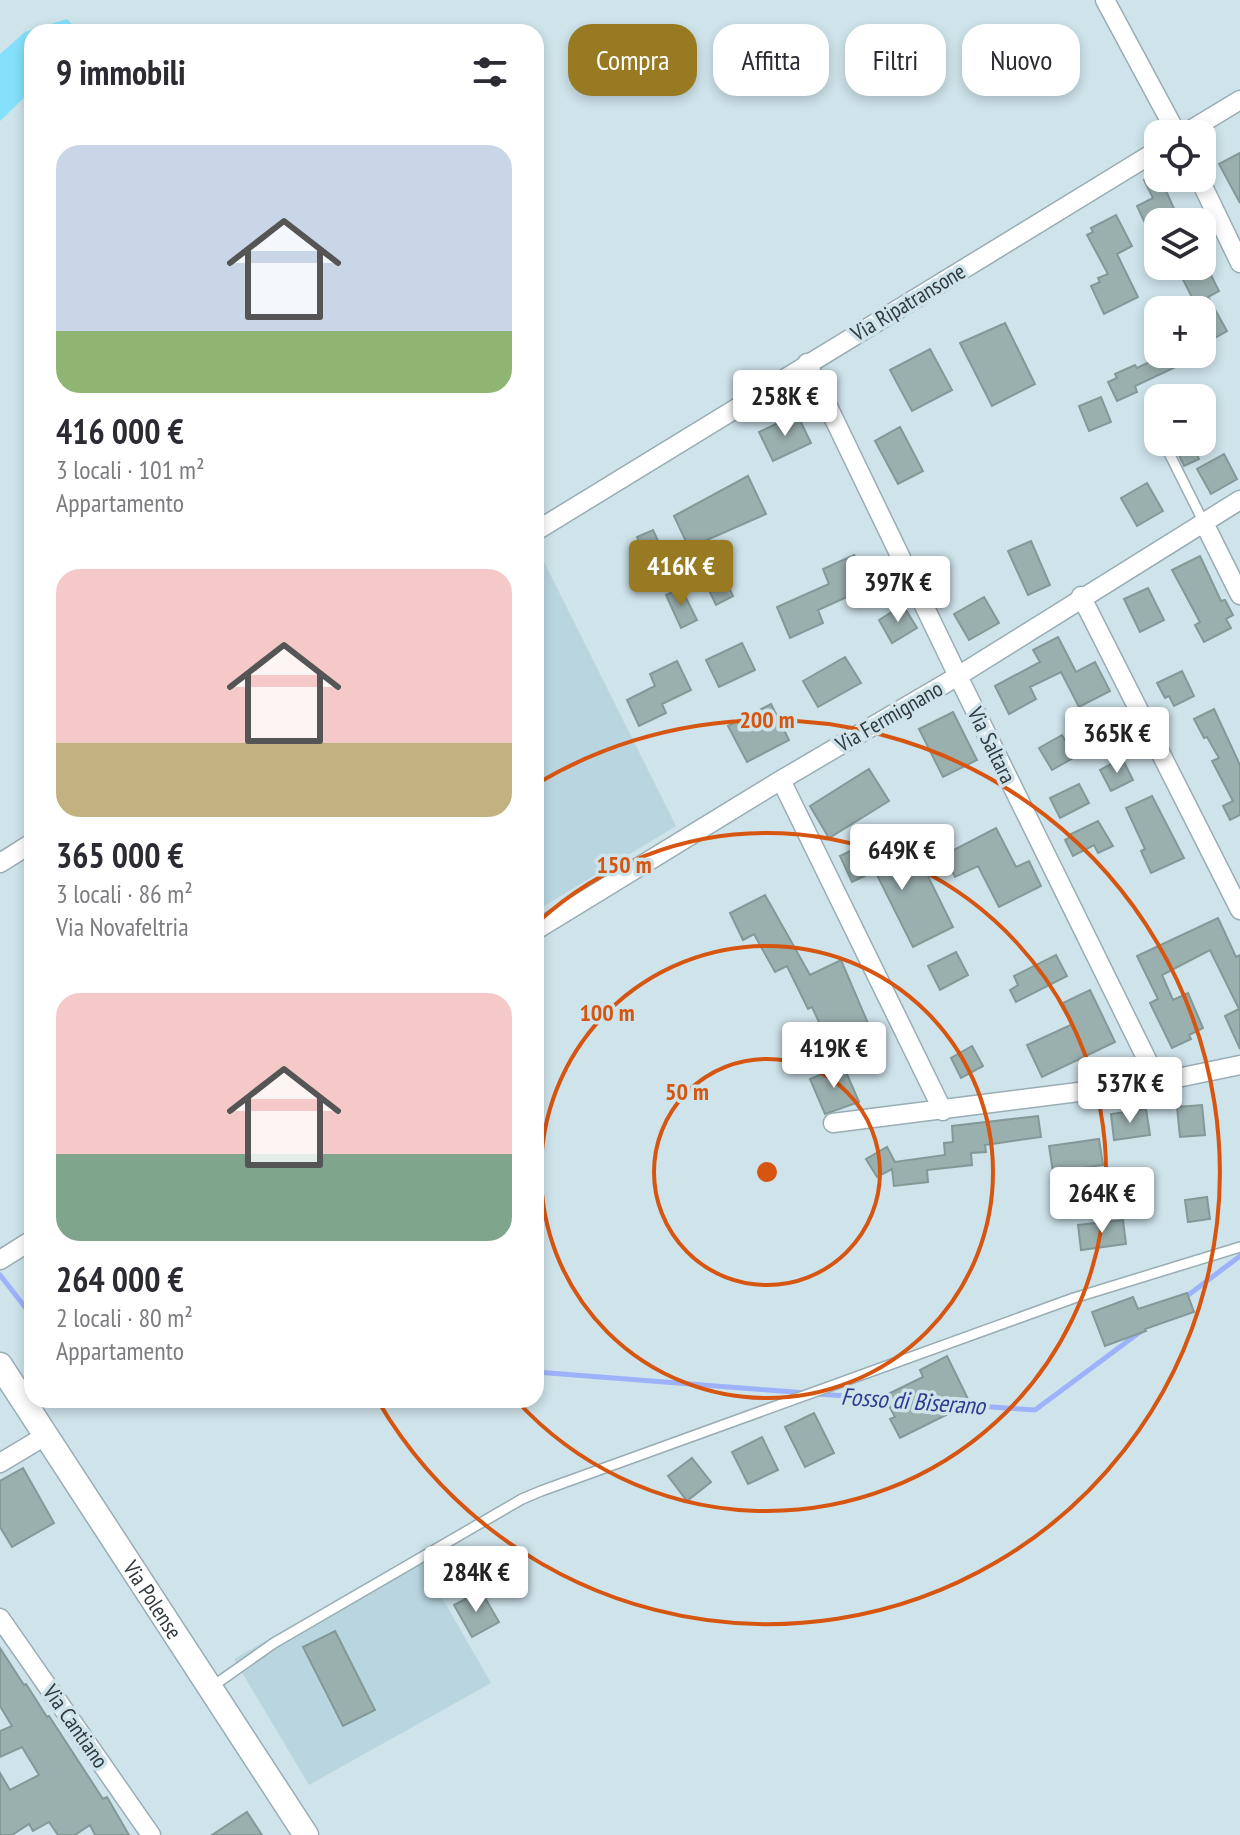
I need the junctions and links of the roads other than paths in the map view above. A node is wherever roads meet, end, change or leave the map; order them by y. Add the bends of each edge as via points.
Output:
1 (1105, 0) edge
2 (1240, 100) edge
3 (1169, 120) edge
4 (1207, 120) edge
5 (1144, 158) edge
6 (1206, 192) edge
7 (1240, 263) edge
8 (807, 363) junction
9 (1170, 456) edge
10 (1240, 500) edge
11 (1204, 523) junction
12 (544, 526) edge
13 (1240, 595) edge
14 (1081, 596) junction
15 (958, 676) junction
16 (781, 780) junction
17 (24, 848) edge
18 (0, 863) edge
19 (1240, 910) edge
20 (544, 925) edge
21 (1240, 1065) edge
22 (1158, 1082) junction
23 (943, 1111) junction
24 (833, 1123) dead end
25 (24, 1245) edge
26 (1240, 1247) edge
27 (0, 1260) edge
28 (0, 1365) edge
29 (24, 1403) edge
30 (27, 1408) edge
31 (45, 1436) junction
32 (0, 1463) edge
33 (0, 1618) edge
34 (210, 1688) junction
35 (151, 1835) edge
36 (306, 1835) edge

1 - 3 street
2 - 4 street
5 - 8 street, Via Ripatransone
6 - 7 street
8 - 12 street, Via Ripatransone
8 - 15 street, Via Saltara
9 - 11 lane
10 - 11 street, Via Fermignano
11 - 13 street
11 - 14 street, Via Fermignano
14 - 15 street, Via Fermignano
14 - 19 street
15 - 16 street, Via Fermignano
15 - 22 street, Via Saltara
16 - 20 street, Via Fermignano
16 - 23 street
17 - 18 street
21 - 22 street
22 - 23 street
23 - 24 street
25 - 27 street
26 - 34 lane via 1074,1298 522,1499 274,1643
28 - 29 main road, Via Polense
30 - 31 main road, Via Polense
31 - 32 street
31 - 34 main road, Via Polense
33 - 35 street, Via Cantiano
34 - 36 main road, Via Polense

